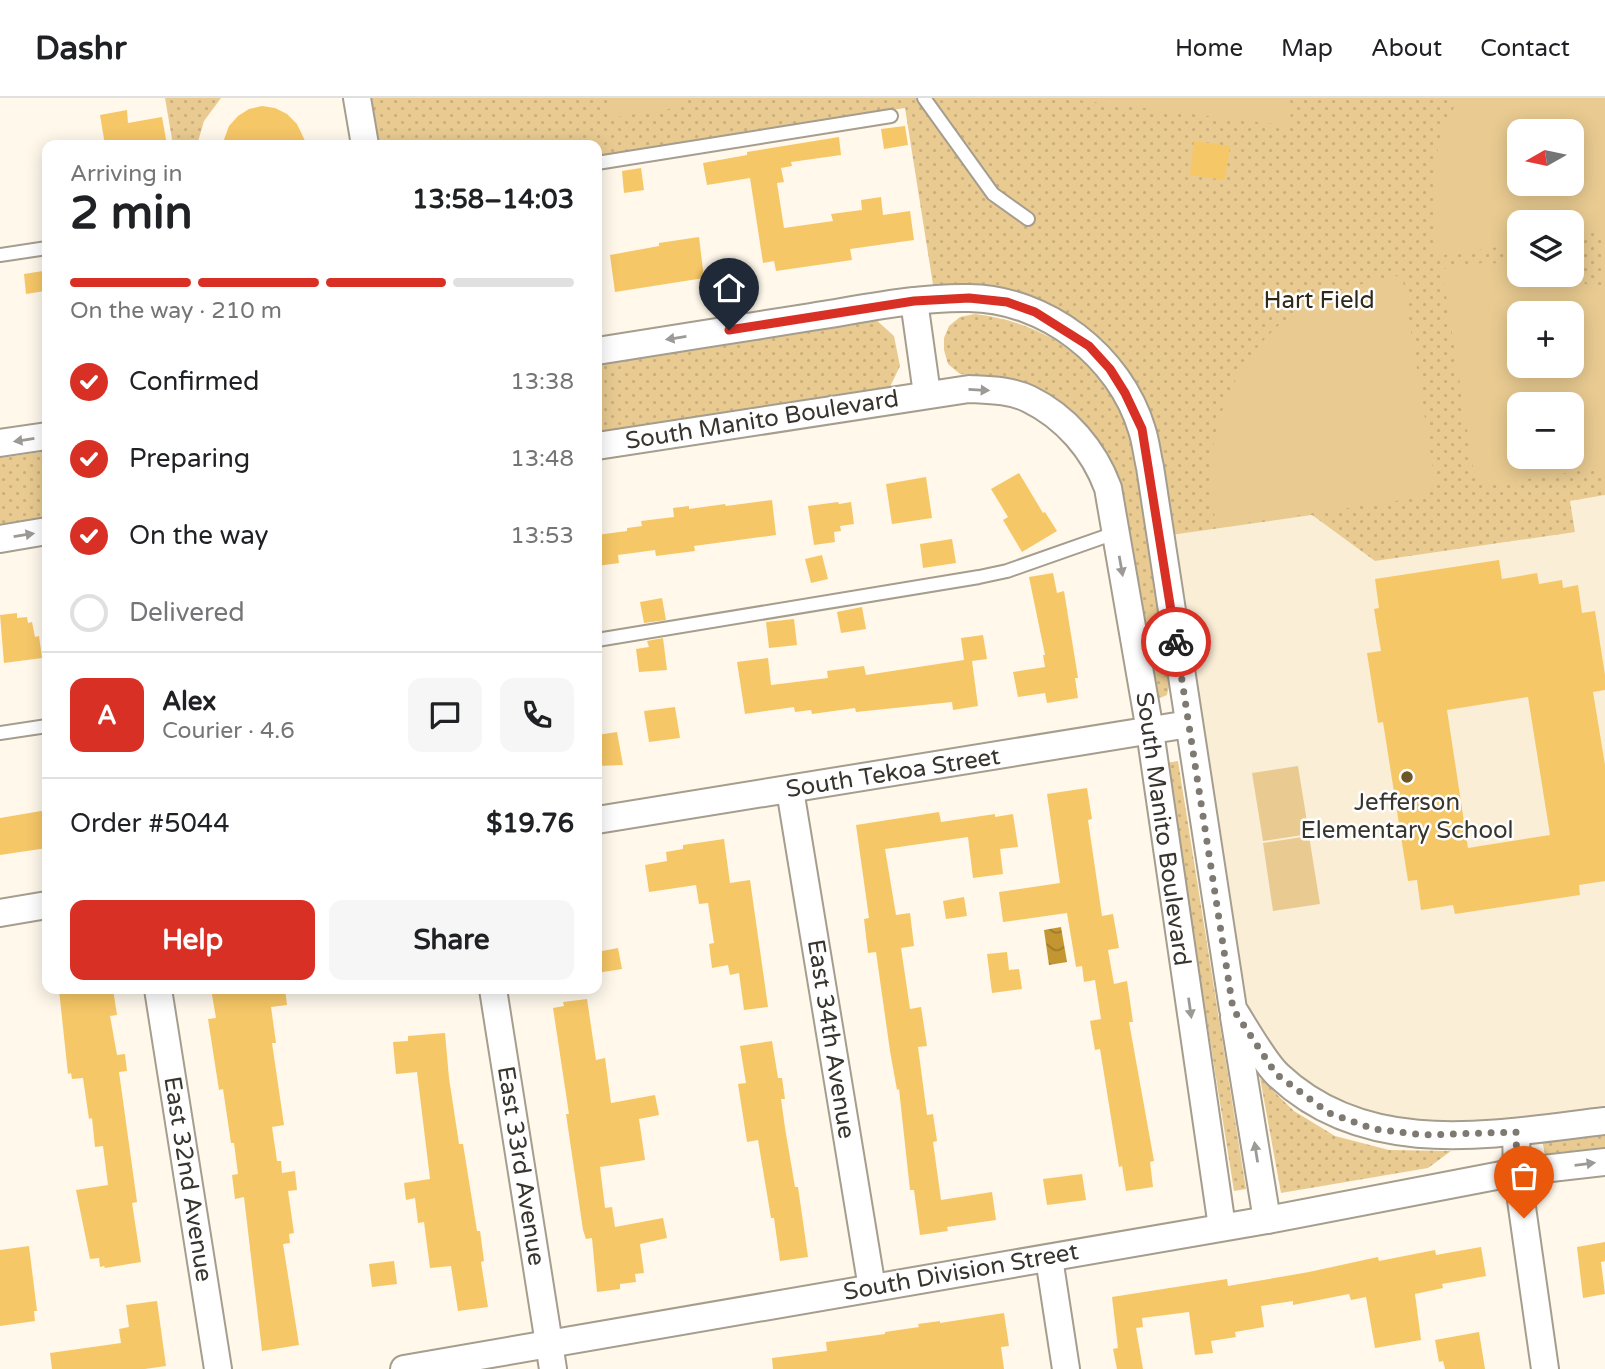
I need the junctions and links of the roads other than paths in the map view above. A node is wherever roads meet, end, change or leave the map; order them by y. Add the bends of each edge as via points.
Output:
1 (357, 98) edge
2 (924, 98) edge
3 (891, 116) dead end
4 (364, 140) edge
5 (602, 162) edge
6 (1028, 219) dead end
7 (42, 249) edge
8 (0, 255) edge
9 (914, 301) junction
10 (602, 350) edge
11 (928, 394) junction
12 (42, 437) edge
13 (0, 443) edge
14 (602, 445) edge
15 (42, 532) edge
16 (1115, 533) junction
17 (0, 538) edge
18 (602, 639) edge
19 (1189, 724) junction
20 (42, 727) edge
21 (1150, 731) junction
22 (0, 733) edge
23 (790, 790) junction
24 (602, 819) edge
25 (42, 906) edge
26 (0, 913) edge
27 (159, 994) edge
28 (494, 994) edge
29 (1233, 1009) junction
30 (1605, 1121) edge
31 (1516, 1132) junction
32 (1605, 1162) edge
33 (1517, 1172) junction
34 (1267, 1220) junction
35 (1222, 1227) junction
36 (1049, 1258) junction
37 (872, 1287) junction
38 (551, 1356) edge
39 (218, 1369) edge
40 (404, 1369) edge
41 (1066, 1369) edge
42 (1545, 1369) edge

1 - 4 street
2 - 6 lane via 993,194
3 - 5 lane
7 - 8 lane
9 -> 10 street, South Manito Boulevard
9 - 11 street, South Manito Boulevard
9 - 19 street, South Manito Boulevard via 969,298 1007,302 1035,312 1089,346 1115,377 1142,429
11 - 14 street, South Manito Boulevard
11 -> 16 street, South Manito Boulevard via 998,390 1028,398 1054,415 1078,435 1100,467
12 -> 13 street
17 -> 15 street
16 - 18 lane via 988,575
16 -> 21 street, South Manito Boulevard
19 - 21 street, South Tekoa Street
19 - 29 street, South Manito Boulevard
20 - 22 lane
21 - 23 street, South Tekoa Street
21 -> 35 street, South Manito Boulevard
23 - 24 street, South Tekoa Street
23 - 37 street, East 34th Avenue
25 - 26 street
27 - 39 street, East 32nd Avenue
28 - 38 street, East 33rd Avenue
29 - 31 street, South Manito Boulevard via 1276,1074 1329,1113 1374,1129 1423,1135
34 -> 29 street
30 - 31 street, South Manito Boulevard
31 - 33 street
33 -> 32 street
33 - 34 street, South Division Street
33 - 42 street
34 - 35 street, South Division Street
35 - 36 street, South Division Street
36 - 37 street, South Division Street
36 - 41 street
37 - 38 street, South Division Street
38 - 40 street, South Division Street

